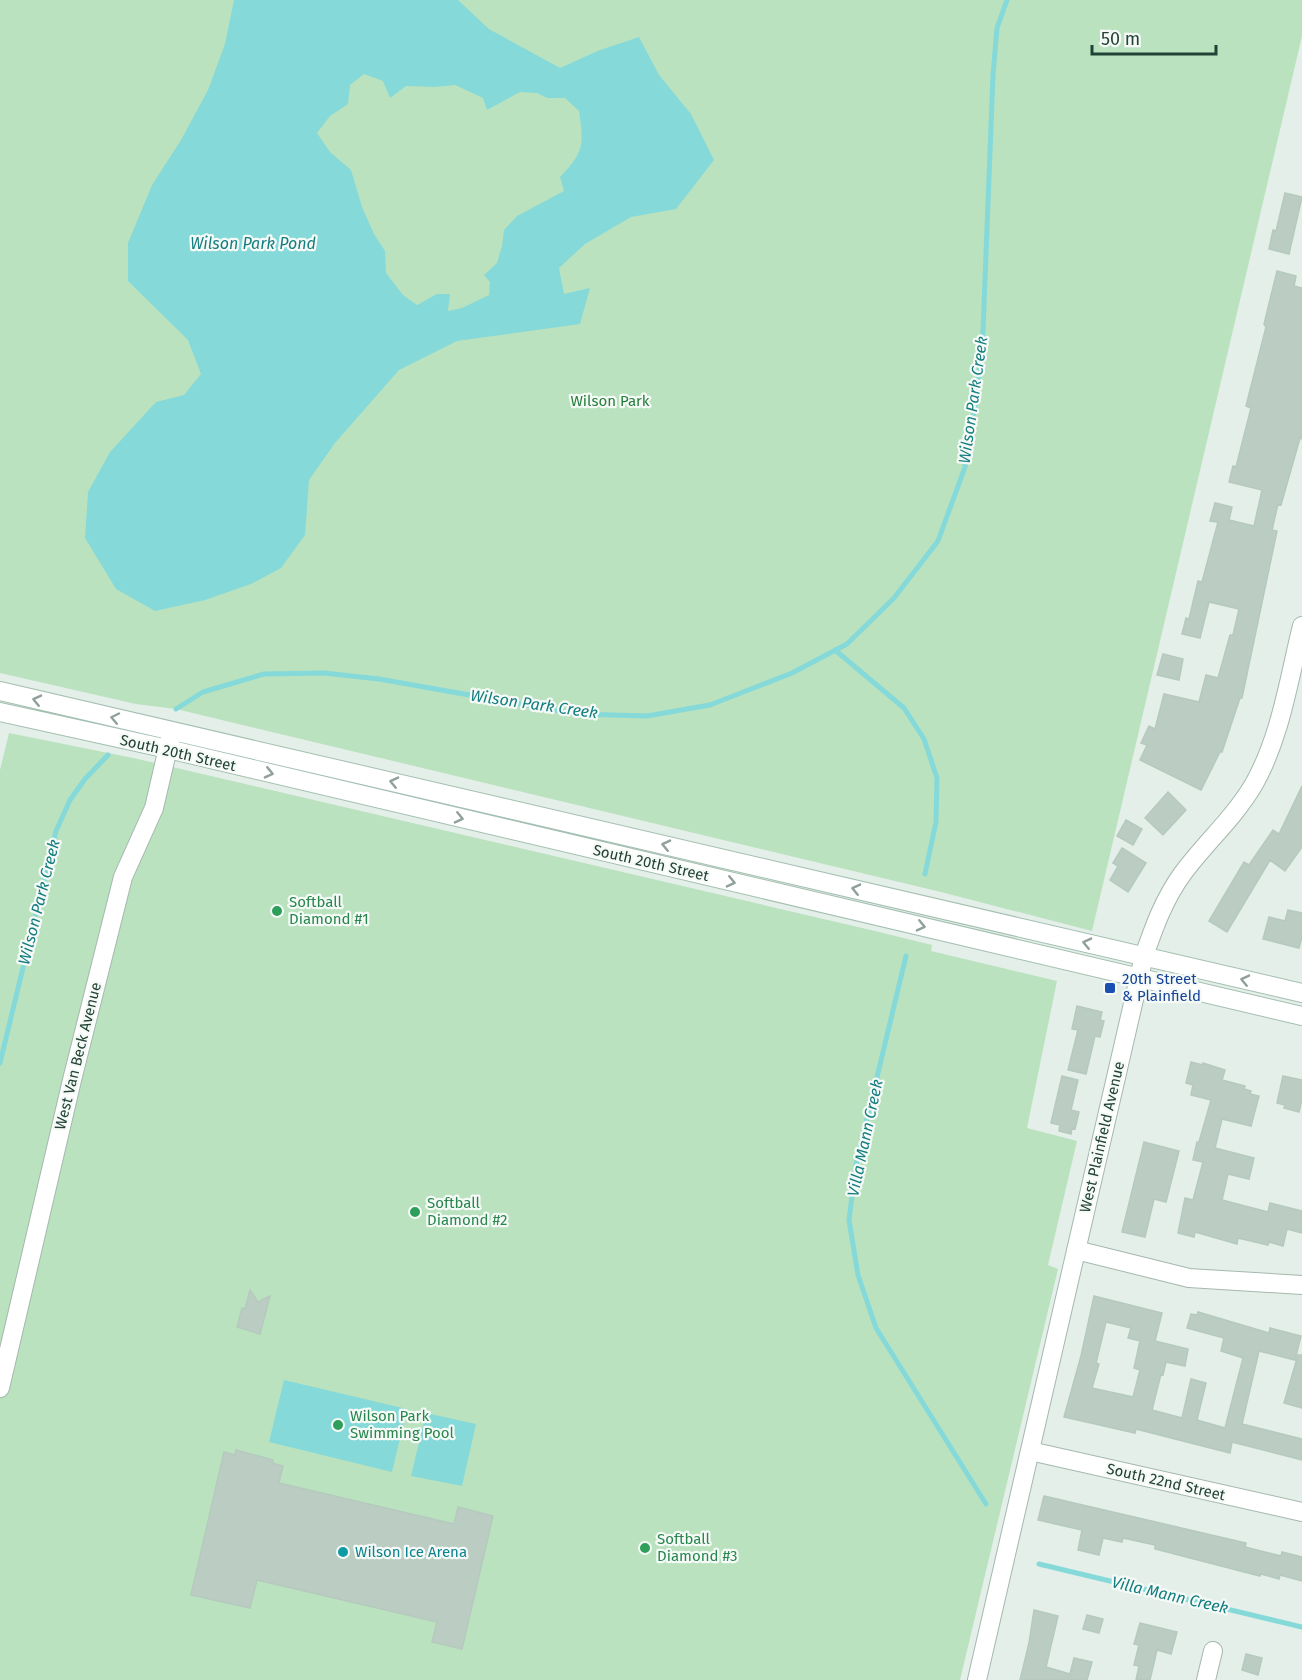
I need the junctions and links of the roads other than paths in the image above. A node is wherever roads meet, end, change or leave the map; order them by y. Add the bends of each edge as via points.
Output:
1 (1302, 626) edge
2 (0, 691) edge
3 (0, 712) edge
4 (163, 728) junction
5 (159, 748) junction
6 (1144, 956) junction
7 (1138, 978) junction
8 (1302, 993) edge
9 (1302, 1016) edge
10 (1076, 1250) junction
11 (1302, 1285) edge
12 (0, 1388) edge
13 (1030, 1451) junction
14 (1302, 1512) edge
15 (1213, 1651) dead end
16 (977, 1680) edge
17 (1206, 1680) edge

1 - 6 street, West Plainfield Avenue via 1264,764 1228,822 1183,873 1156,918
4 -> 2 street, South 20th Street
3 - 5 street, South 20th Street
4 - 5 street, West Van Beck Avenue
6 -> 4 street, South 20th Street
5 -> 7 street, South 20th Street
5 - 12 street, West Van Beck Avenue via 154,808 123,877
6 - 7 street, West Plainfield Avenue
8 -> 6 street, South 20th Street
7 - 9 street, South 20th Street
7 - 10 street, West Plainfield Avenue
10 - 11 street via 1189,1278
10 - 13 street, West Plainfield Avenue
13 - 14 street, South 22nd Street
13 - 16 street, West Plainfield Avenue
15 - 17 street

